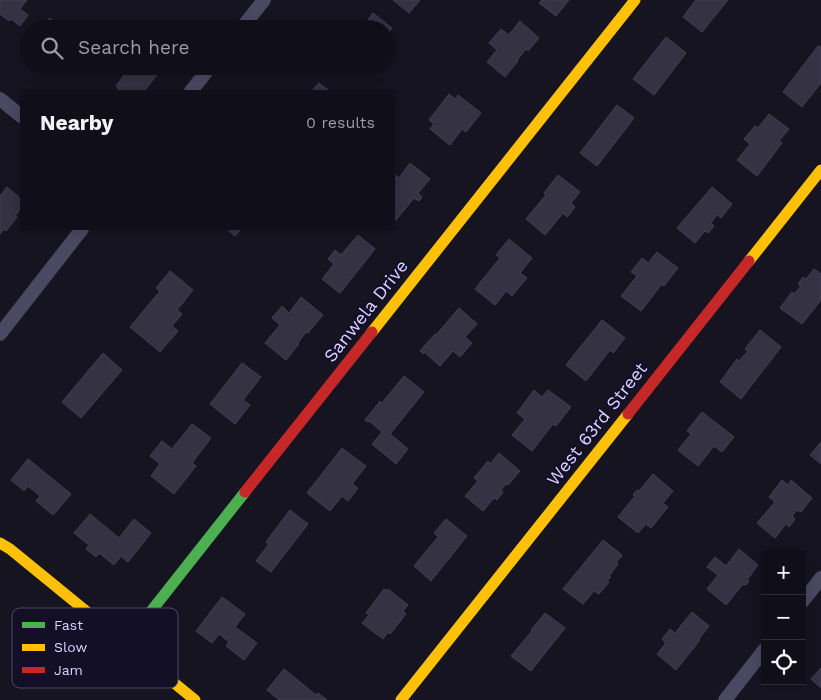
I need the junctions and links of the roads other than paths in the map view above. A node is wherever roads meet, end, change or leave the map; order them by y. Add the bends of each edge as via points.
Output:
1 (264, 0) edge
2 (635, 0) edge
3 (248, 20) edge
4 (204, 75) edge
5 (192, 90) edge
6 (0, 99) edge
7 (20, 115) edge
8 (821, 170) edge
9 (81, 230) edge
10 (0, 334) edge
11 (0, 543) edge
12 (821, 578) edge
13 (806, 597) edge
14 (83, 608) edge
15 (154, 608) edge
16 (761, 654) edge
17 (178, 686) edge
18 (195, 700) edge
19 (401, 700) edge
20 (725, 700) edge

1 - 3 street
2 - 15 street, Sanwela Drive
4 - 5 street
6 - 7 street
8 - 19 street, West 63rd Street
9 - 10 street
11 - 14 street
12 - 13 street
16 - 20 street
17 - 18 street

